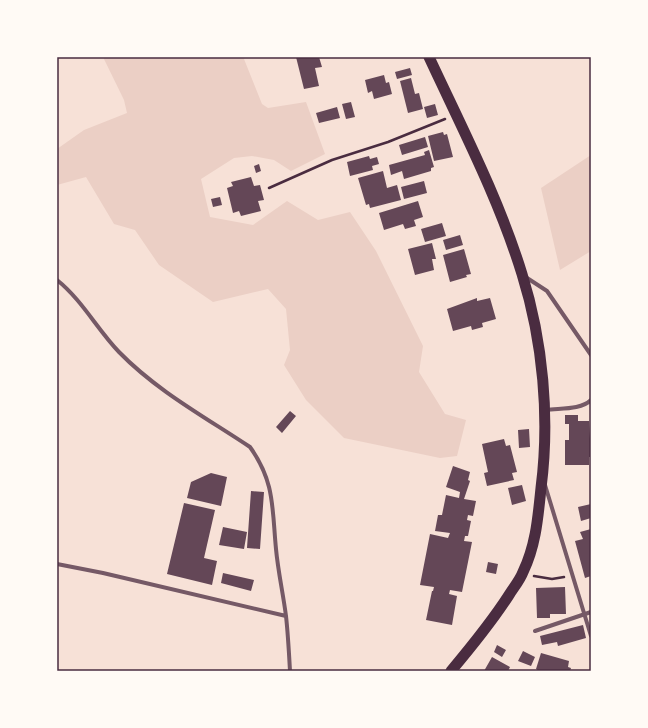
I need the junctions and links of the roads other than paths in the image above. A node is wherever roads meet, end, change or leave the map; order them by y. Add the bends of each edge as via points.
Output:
1 (428, 57) edge
2 (522, 275) junction
3 (57, 280) edge
4 (591, 355) edge
5 (591, 400) edge
6 (544, 410) junction
7 (542, 477) junction
8 (57, 564) edge
9 (591, 612) edge
10 (584, 614) junction
11 (286, 616) junction
12 (535, 630) dead end
13 (591, 636) edge
14 (290, 671) edge
15 (451, 671) edge

1 - 2 highway via 489,188
2 - 4 street via 547,291
2 - 6 highway via 533,315 541,365
3 - 11 street via 70,291 124,356 162,390 250,446 259,459 267,476 273,504 276,550
5 - 6 street via 588,404 574,407
6 - 7 highway
7 - 10 street
7 - 15 highway via 535,542 523,573 488,627
8 - 11 street
9 - 10 street
10 - 12 street
10 - 13 street
11 - 14 street

